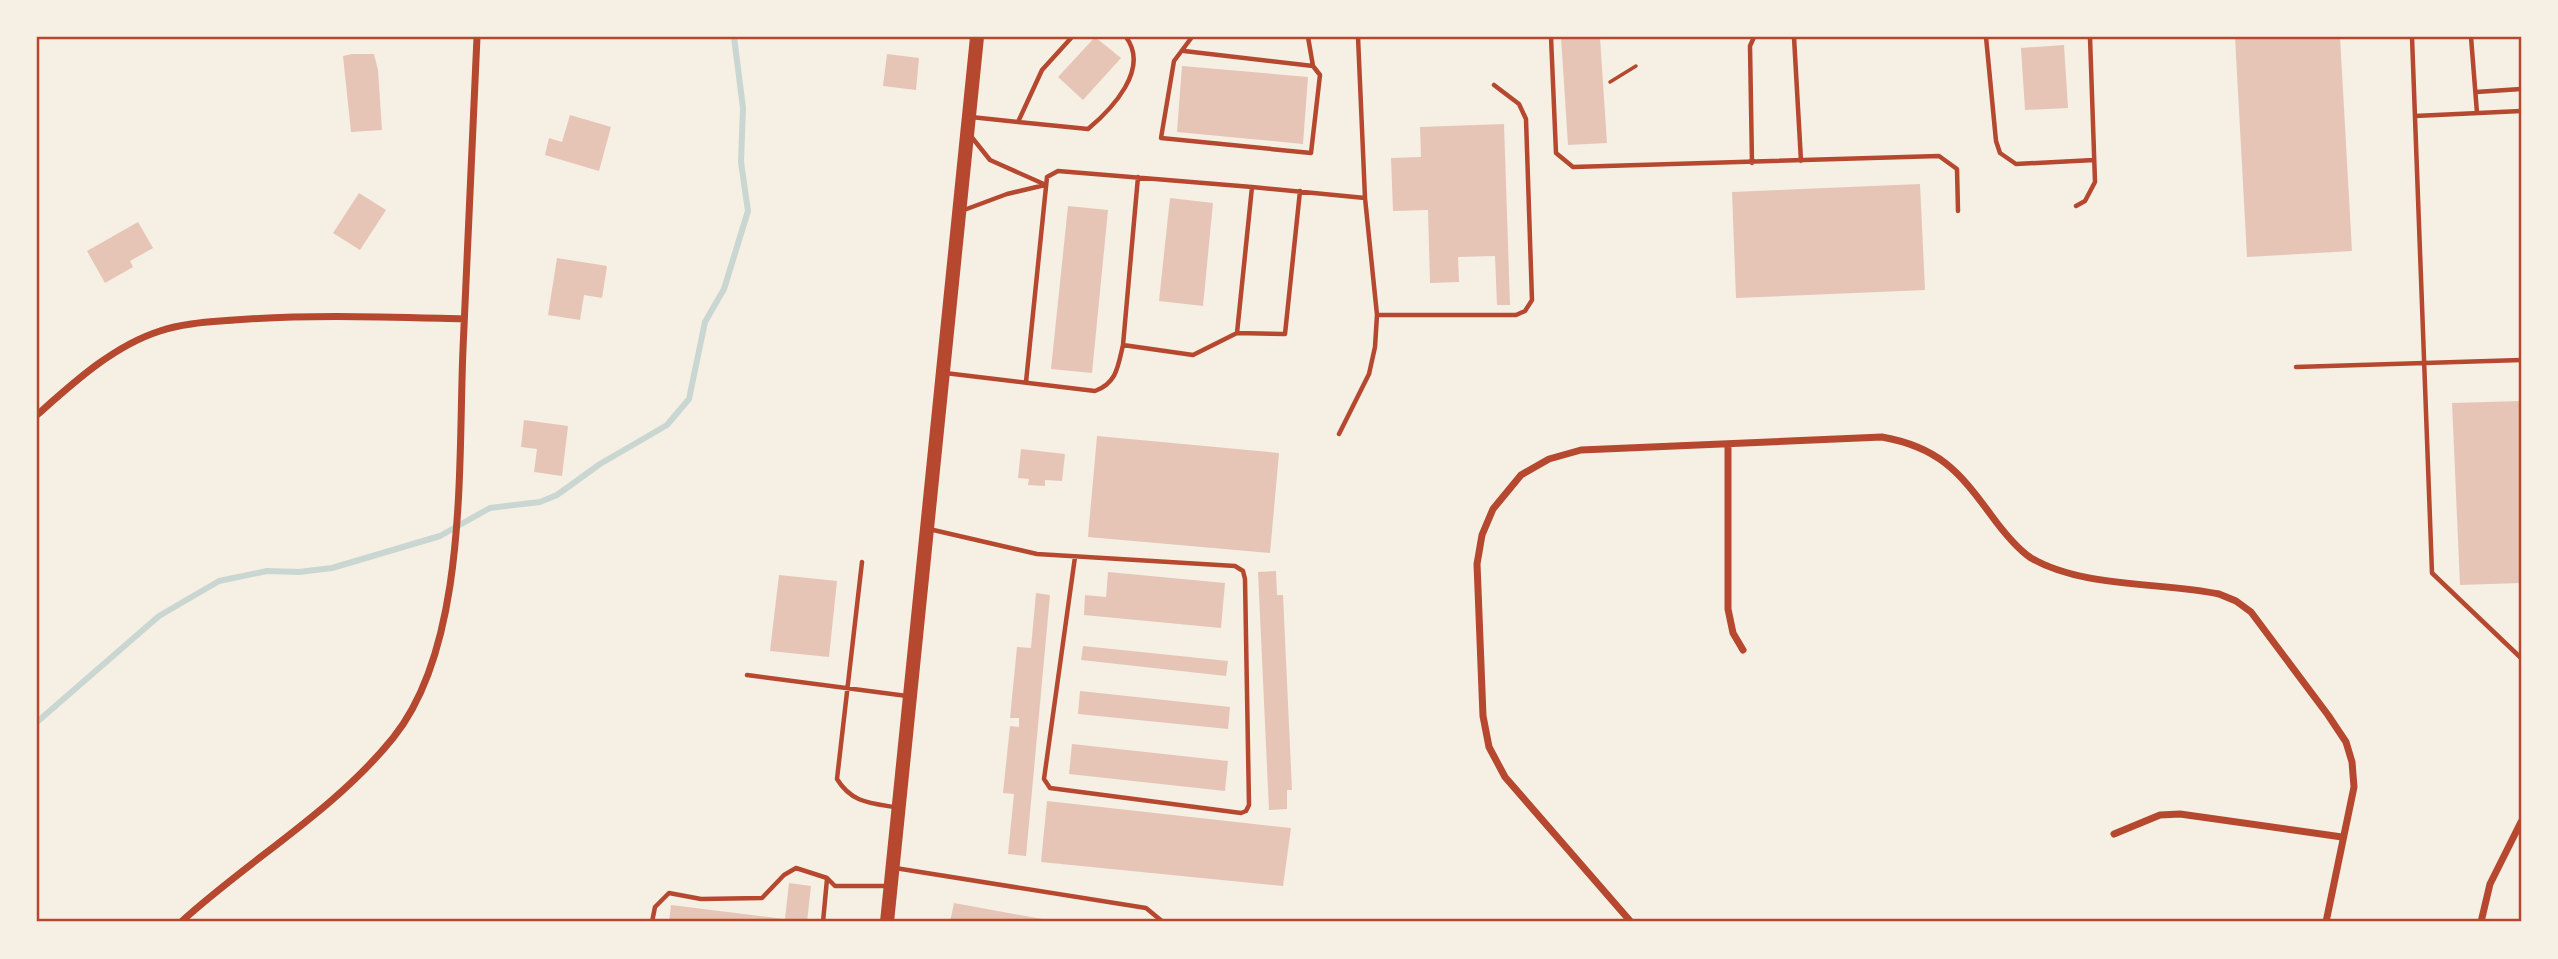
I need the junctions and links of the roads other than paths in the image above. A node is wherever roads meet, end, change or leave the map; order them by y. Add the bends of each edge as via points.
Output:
1 (477, 37) edge
2 (977, 37) edge
3 (1072, 37) edge
4 (1126, 37) edge
5 (1192, 37) edge
6 (1308, 37) edge
7 (1357, 37) edge
8 (1551, 37) edge
9 (1754, 37) edge
10 (1794, 37) edge
11 (1986, 37) edge
12 (2090, 37) edge
13 (2412, 37) edge
14 (2471, 37) edge
15 (1184, 51) junction
16 (1313, 66) junction
17 (1494, 85) dead end
18 (2521, 89) edge
19 (2476, 92) junction
20 (2521, 111) edge
21 (2477, 113) junction
22 (2415, 116) junction
23 (969, 117) junction
24 (1018, 122) junction
25 (968, 132) junction
26 (2094, 160) junction
27 (1801, 161) junction
28 (1752, 163) junction
29 (1138, 177) junction
30 (1046, 185) junction
31 (1252, 187) junction
32 (1300, 190) junction
33 (1365, 198) junction
34 (2076, 206) dead end
35 (1958, 211) dead end
36 (960, 212) junction
37 (1377, 315) junction
38 (464, 319) junction
39 (1237, 333) junction
40 (1123, 345) junction
41 (2521, 360) edge
42 (2423, 363) junction
43 (2296, 367) dead end
44 (944, 372) junction
45 (1026, 382) junction
46 (37, 415) edge
47 (1339, 434) dead end
48 (1728, 444) junction
49 (929, 529) junction
50 (1075, 557) junction
51 (862, 562) dead end
52 (1743, 650) dead end
53 (2521, 658) edge
54 (747, 675) dead end
55 (848, 688) junction
56 (912, 697) junction
57 (901, 808) junction
58 (2521, 822) edge
59 (2114, 834) dead end
60 (2342, 837) junction
61 (895, 868) junction
62 (827, 878) junction
63 (893, 886) junction
64 (181, 922) edge
65 (652, 922) edge
66 (823, 922) edge
67 (887, 922) edge
68 (1163, 922) edge
69 (1631, 922) edge
70 (2326, 922) edge
71 (2481, 922) edge

1 - 38 street
2 - 23 main road
3 - 24 lane via 1042,70
4 - 24 lane via 1132,45 1133,64 1125,89 1088,129
5 - 15 lane
6 - 16 lane
7 - 33 lane
8 - 28 lane via 1556,153 1569,165 1584,169
9 - 28 lane via 1750,46
10 - 27 lane
11 - 26 lane via 2000,153 2016,164
12 - 26 lane
13 - 22 lane
14 - 19 lane
15 - 16 lane
15 - 16 lane via 1174,61 1161,138 1311,153 1320,75
17 - 37 lane via 1519,104 1526,118 1532,300 1516,315
18 - 19 lane
19 - 21 lane
20 - 21 lane
21 - 22 lane
22 - 42 lane
23 - 24 lane
23 - 25 main road
25 - 30 lane via 990,160
25 - 36 main road
26 - 34 lane via 2092,192
27 - 28 lane
27 - 35 lane via 1939,156 1957,169
29 - 30 lane via 1058,170 1047,177
29 - 31 lane
29 - 40 lane
30 - 36 lane
30 - 45 lane
31 - 32 lane
31 - 39 lane
32 - 33 lane
32 - 39 lane via 1285,334
33 - 37 lane
36 - 44 main road
37 - 47 lane via 1369,374
38 - 46 street via 298,315 159,331 122,349
38 - 64 street via 453,567 431,673 393,738 351,783
39 - 40 lane via 1192,355
40 - 45 lane via 1116,376 1096,391
41 - 42 lane
42 - 43 lane
42 - 53 lane via 2432,573
44 - 45 lane
44 - 49 main road
48 - 52 street via 1728,609 1733,633
48 - 60 street via 1882,437 1907,441 1947,461 2020,548 2060,572 2194,589 2236,601 2251,612 2346,742 2354,787
48 - 69 street via 1581,450 1549,459 1507,489 1482,535 1477,564 1478,619 1489,747 1505,777
49 - 50 lane via 1038,554
49 - 56 main road
50 - 50 lane via 1235,566 1242,571 1246,811 1046,784
51 - 55 lane
54 - 55 lane
55 - 56 lane
55 - 57 lane via 837,779 857,800
56 - 57 main road
57 - 61 main road
58 - 71 street via 2490,884
59 - 60 street via 2160,815 2180,814
60 - 70 street
61 - 63 main road
61 - 68 lane via 1146,908
62 - 63 lane via 835,886
62 - 65 lane via 796,868 762,898 701,899 669,893 655,907
62 - 66 lane
63 - 67 main road

